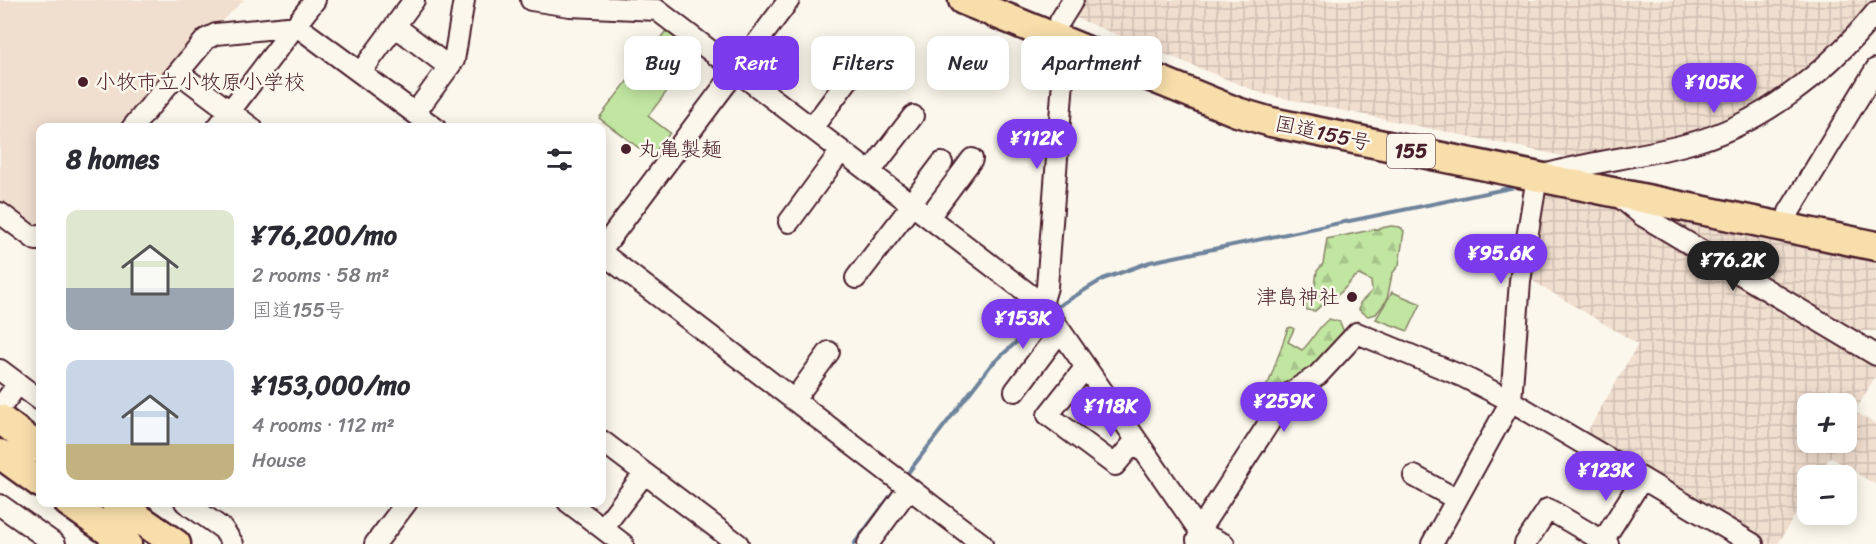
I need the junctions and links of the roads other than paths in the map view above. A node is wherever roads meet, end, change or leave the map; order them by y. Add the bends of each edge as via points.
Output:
1 (315, 0) edge
2 (414, 0) edge
3 (464, 0) edge
4 (531, 0) edge
5 (789, 0) edge
6 (963, 0) edge
7 (1007, 0) edge
8 (657, 5) edge
9 (1876, 12) edge
10 (1067, 21) edge
11 (297, 26) junction
12 (395, 26) junction
13 (762, 36) edge
14 (713, 51) edge
15 (449, 67) junction
16 (1876, 69) edge
17 (361, 72) junction
18 (179, 73) junction
19 (721, 90) edge
20 (762, 90) edge
21 (831, 90) edge
22 (230, 112) junction
23 (416, 113) junction
24 (913, 116) dead end
25 (136, 123) edge
26 (221, 123) edge
27 (245, 123) edge
28 (429, 123) edge
29 (812, 128) junction
30 (841, 151) junction
31 (972, 159) dead end
32 (942, 162) dead end
33 (1569, 167) junction
34 (870, 172) junction
35 (1537, 177) junction
36 (1614, 192) junction
37 (911, 204) junction
38 (0, 213) edge
39 (1789, 213) junction
40 (929, 218) junction
41 (789, 222) dead end
42 (1876, 231) edge
43 (36, 240) edge
44 (606, 246) edge
45 (1876, 246) edge
46 (606, 254) edge
47 (856, 278) dead end
48 (1050, 317) junction
49 (820, 355) dead end
50 (1876, 355) edge
51 (1085, 368) junction
52 (0, 370) edge
53 (18, 384) junction
54 (1015, 391) dead end
55 (36, 397) edge
56 (794, 400) junction
57 (1511, 400) junction
58 (0, 408) edge
59 (0, 419) edge
60 (1136, 440) junction
61 (606, 444) edge
62 (36, 446) edge
63 (0, 454) edge
64 (644, 474) junction
65 (1414, 476) dead end
66 (1642, 478) junction
67 (36, 480) edge
68 (903, 484) junction
69 (1456, 499) junction
70 (0, 505) edge
71 (75, 507) edge
72 (122, 507) edge
73 (192, 507) edge
74 (403, 507) edge
75 (575, 507) edge
76 (603, 528) junction
77 (1198, 538) edge
78 (1604, 543) edge
79 (55, 544) edge
80 (127, 544) edge
81 (176, 544) edge
82 (234, 544) edge
83 (375, 544) edge
84 (623, 544) edge
85 (738, 544) edge
86 (868, 544) edge
87 (982, 544) edge
88 (1224, 544) edge
89 (1432, 544) edge
90 (1525, 544) edge
91 (1753, 544) edge

1 - 11 street
2 - 12 street
3 - 15 street via 454,60
4 - 8 street via 570,6
5 - 13 street
6 - 10 highway, 国道155号 / 155
7 - 10 highway, 国道155号 / 155
8 - 14 street
9 - 33 street via 1802,86 1754,117 1687,145
10 - 33 highway, 国道155号 / 155 via 1274,106
10 - 35 highway, 国道155号 / 155 via 1237,112
10 - 48 street via 1047,287
11 - 17 street
11 - 18 street via 216,34 206,39
11 - 22 street
12 - 15 street
12 - 17 street
15 - 23 street
16 - 39 street
17 - 23 street
18 - 22 street
18 - 25 street
19 - 44 street
20 - 29 street
21 - 29 street
22 - 26 street
22 - 27 street
23 - 28 street
24 - 34 street
29 - 30 street
30 - 34 street
30 - 41 street
31 - 40 street
32 - 37 street
33 - 35 street
33 - 39 highway, 国道155号 / 155
34 - 37 street
35 - 36 highway, 国道155号 / 155
35 - 57 street via 1520,281
36 - 45 highway, 国道155号 / 155
36 - 50 street via 1643,216
37 - 40 street
37 - 47 street
38 - 43 street
39 - 42 highway, 国道155号 / 155
40 - 48 street
46 - 56 street
48 - 51 street
48 - 54 street
49 - 56 street
51 - 60 street
51 - 60 street via 1048,415 1115,465
52 - 53 street
53 - 55 street
53 - 58 street
56 - 68 street
57 - 66 street
57 - 69 street
57 - 77 street via 1356,333 1318,375 1287,395
59 - 62 highway
60 - 77 street
61 - 64 street
63 - 67 highway
64 - 76 street
64 - 85 street
65 - 69 street
66 - 78 street
66 - 91 street
68 - 86 street
68 - 87 street
69 - 89 street
70 - 79 street
71 - 80 highway
72 - 81 highway
73 - 82 street via 223,529
74 - 83 street
75 - 76 street
76 - 84 street
77 - 88 street
78 - 90 street via 1548,509

